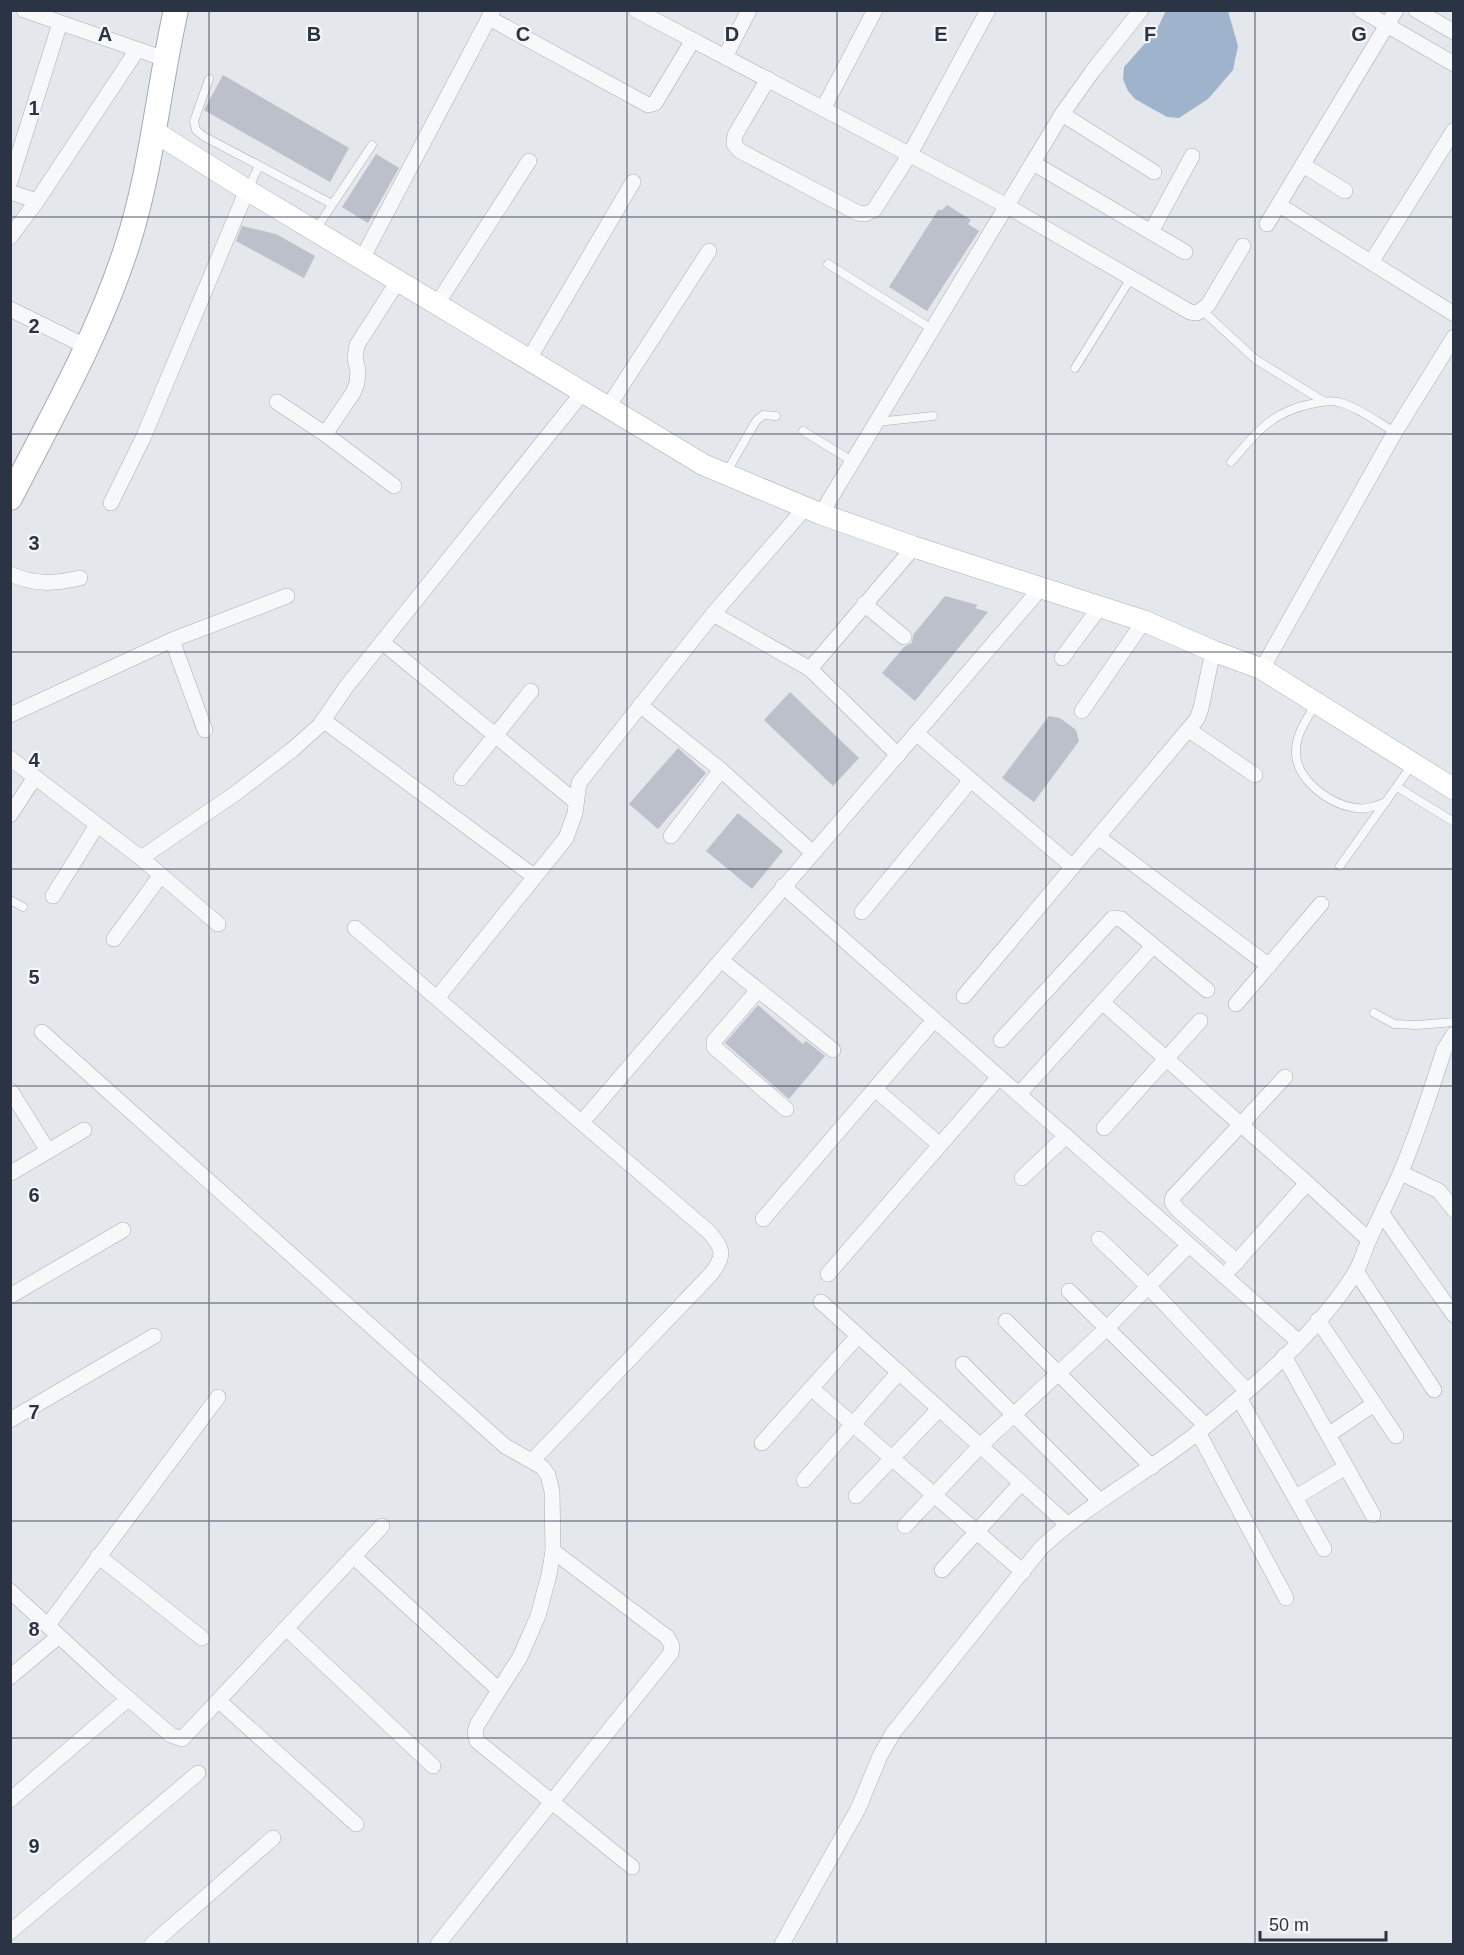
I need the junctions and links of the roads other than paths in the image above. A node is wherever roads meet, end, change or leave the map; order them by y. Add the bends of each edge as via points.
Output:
1 (24, 10) edge
2 (176, 10) edge
3 (636, 10) edge
4 (749, 10) edge
5 (875, 10) edge
6 (988, 10) edge
7 (1142, 10) edge
8 (1361, 10) edge
9 (1396, 10) edge
10 (1416, 10) edge
11 (491, 14) edge
12 (1383, 19) edge
13 (60, 23) junction
14 (1454, 32) edge
15 (693, 40) junction
16 (137, 50) junction
17 (725, 57) junction
18 (165, 59) junction
19 (1454, 64) edge
20 (209, 79) dead end
21 (768, 80) junction
22 (823, 109) junction
23 (1062, 114) junction
24 (1454, 130) edge
25 (155, 132) junction
26 (372, 145) dead end
27 (910, 154) junction
28 (1192, 156) dead end
29 (529, 161) dead end
30 (1033, 163) junction
31 (1302, 165) junction
32 (259, 166) junction
33 (1154, 172) dead end
34 (10, 182) edge
35 (633, 182) dead end
36 (247, 190) junction
37 (1345, 191) dead end
38 (10, 192) edge
39 (37, 201) junction
40 (332, 204) junction
41 (1279, 205) junction
42 (1007, 206) junction
43 (1267, 224) dead end
44 (315, 230) junction
45 (1151, 232) junction
46 (10, 237) edge
47 (1243, 246) dead end
48 (709, 251) dead end
49 (1185, 252) dead end
50 (362, 258) junction
51 (1372, 261) junction
52 (828, 264) dead end
53 (1131, 278) junction
54 (398, 281) junction
55 (437, 304) junction
56 (10, 309) edge
57 (1203, 311) junction
58 (1454, 314) edge
59 (932, 329) junction
60 (1454, 337) edge
61 (87, 347) junction
62 (529, 359) junction
63 (1075, 368) dead end
64 (583, 392) junction
65 (1323, 401) junction
66 (277, 402) dead end
67 (608, 407) junction
68 (776, 416) dead end
69 (933, 416) dead end
70 (876, 422) junction
71 (803, 431) dead end
72 (1395, 432) junction
73 (325, 434) junction
74 (852, 461) junction
75 (1231, 462) dead end
76 (725, 474) junction
77 (394, 486) dead end
78 (10, 498) edge
79 (111, 503) dead end
80 (813, 511) junction
81 (914, 547) junction
82 (10, 574) edge
83 (80, 578) dead end
84 (1041, 588) junction
85 (287, 596) dead end
86 (864, 604) junction
87 (1100, 607) junction
88 (712, 614) junction
89 (1144, 621) junction
90 (904, 637) dead end
91 (172, 640) junction
92 (382, 642) junction
93 (1213, 651) junction
94 (1062, 658) dead end
95 (810, 669) junction
96 (1262, 669) junction
97 (531, 691) dead end
98 (1316, 704) junction
99 (640, 705) junction
100 (1082, 711) dead end
101 (10, 715) edge
102 (323, 720) junction
103 (205, 730) dead end
104 (1189, 730) junction
105 (916, 733) junction
106 (496, 735) junction
107 (898, 755) junction
108 (10, 758) edge
109 (1413, 764) junction
110 (721, 770) junction
111 (1255, 775) dead end
112 (35, 777) junction
113 (461, 778) dead end
114 (971, 780) junction
115 (1397, 787) junction
116 (1454, 789) edge
117 (576, 802) junction
118 (1386, 802) junction
119 (10, 814) edge
120 (1454, 822) edge
121 (97, 825) junction
122 (671, 836) dead end
123 (1098, 837) junction
124 (813, 853) junction
125 (141, 858) junction
126 (1340, 866) dead end
127 (1073, 867) junction
128 (161, 875) junction
129 (535, 877) junction
130 (783, 886) junction
131 (53, 896) dead end
132 (10, 900) edge
133 (1321, 903) dead end
134 (23, 907) dead end
135 (862, 912) dead end
136 (218, 924) dead end
137 (355, 928) dead end
138 (114, 939) dead end
139 (1153, 946) junction
140 (721, 960) junction
141 (1269, 966) junction
142 (758, 990) junction
143 (1207, 990) dead end
144 (964, 996) dead end
145 (437, 998) junction
146 (1102, 1002) junction
147 (1236, 1004) dead end
148 (1374, 1013) dead end
149 (934, 1020) junction
150 (1200, 1021) dead end
151 (1454, 1022) edge
152 (42, 1032) dead end
153 (1454, 1034) edge
154 (1001, 1040) dead end
155 (833, 1050) dead end
156 (1165, 1058) junction
157 (999, 1077) junction
158 (1285, 1077) dead end
159 (10, 1089) edge
160 (875, 1089) junction
161 (1019, 1094) junction
162 (786, 1109) dead end
163 (582, 1122) junction
164 (1240, 1124) junction
165 (1104, 1128) dead end
166 (84, 1130) dead end
167 (1066, 1136) junction
168 (940, 1145) junction
169 (48, 1151) junction
170 (11, 1173) edge
171 (1401, 1173) junction
172 (1022, 1178) dead end
173 (1307, 1183) junction
174 (1454, 1210) edge
175 (1382, 1214) junction
176 (763, 1219) dead end
177 (123, 1230) dead end
178 (1099, 1239) dead end
179 (1369, 1240) junction
180 (1189, 1245) junction
181 (1237, 1262) junction
182 (1356, 1271) junction
183 (828, 1274) dead end
184 (1224, 1276) junction
185 (1148, 1286) junction
186 (1069, 1291) dead end
187 (10, 1296) edge
188 (821, 1302) dead end
189 (1454, 1315) edge
190 (1318, 1320) junction
191 (1006, 1321) dead end
192 (1107, 1328) junction
193 (154, 1336) dead end
194 (858, 1336) junction
195 (1299, 1342) junction
196 (1284, 1356) junction
197 (963, 1364) dead end
198 (899, 1372) junction
199 (1059, 1372) junction
200 (811, 1388) junction
201 (1434, 1390) dead end
202 (1243, 1394) junction
203 (218, 1397) dead end
204 (1374, 1404) junction
205 (939, 1409) junction
206 (1014, 1414) junction
207 (10, 1420) edge
208 (853, 1425) junction
209 (1202, 1429) junction
210 (1328, 1435) junction
211 (1396, 1436) dead end
212 (762, 1443) dead end
213 (980, 1446) junction
214 (892, 1459) junction
215 (532, 1461) junction
216 (1152, 1467) junction
217 (1346, 1467) junction
218 (804, 1480) dead end
219 (1021, 1483) junction
220 (934, 1495) junction
221 (856, 1496) dead end
222 (1296, 1497) junction
223 (1099, 1500) junction
224 (1373, 1515) dead end
225 (1067, 1524) junction
226 (381, 1526) dead end
227 (905, 1526) dead end
228 (976, 1532) junction
229 (1324, 1549) dead end
230 (553, 1551) junction
231 (98, 1556) junction
232 (353, 1556) junction
233 (942, 1570) dead end
234 (1023, 1572) junction
235 (10, 1591) edge
236 (1286, 1598) dead end
237 (48, 1624) junction
238 (286, 1628) junction
239 (59, 1636) junction
240 (202, 1638) dead end
241 (10, 1677) edge
242 (499, 1690) junction
243 (128, 1699) junction
244 (219, 1701) junction
245 (434, 1766) dead end
246 (198, 1773) dead end
247 (10, 1800) edge
248 (552, 1802) junction
249 (356, 1824) dead end
250 (273, 1838) dead end
251 (632, 1867) dead end
252 (10, 1932) edge
253 (152, 1944) edge
254 (438, 1944) edge
255 (782, 1944) edge

1 - 13 street
2 - 18 main road
3 - 15 street
4 - 17 street
5 - 22 street
6 - 27 street
7 - 23 street
8 - 12 street
9 - 12 street
10 - 14 street
11 - 15 street via 648,105 655,103
11 - 50 street
12 - 19 street
12 - 31 street
13 - 16 street
13 - 34 street
15 - 17 street
16 - 18 street
16 - 39 street
17 - 21 street
18 - 25 main road
20 - 32 lane via 194,121 196,130
21 - 22 street
21 - 27 street via 735,135 734,144 740,151 848,208 865,214 873,210
22 - 27 street
23 - 30 street
23 - 33 street
24 - 51 street
25 - 36 street
25 - 61 main road via 126,248
26 - 40 lane
27 - 42 street
28 - 45 street
29 - 55 street
30 - 42 street
30 - 45 street
31 - 37 street
31 - 41 street
32 - 36 lane
32 - 40 lane
35 - 62 street
36 - 44 street
36 - 79 street
38 - 39 street
39 - 46 street
40 - 44 lane
41 - 43 street
41 - 51 street
42 - 53 street
42 - 59 street
44 - 50 street
45 - 49 street
47 - 57 street
48 - 67 street
50 - 54 street
51 - 58 street
52 - 59 lane
53 - 57 street via 1190,312
53 - 63 lane
54 - 55 street
54 - 73 street via 357,345 357,383
55 - 62 street
56 - 61 street
57 - 65 lane via 1255,359
59 - 70 street
60 - 72 street
61 - 78 main road
62 - 64 street
64 - 67 street
64 - 92 street
65 - 72 lane via 1349,406
65 - 75 lane via 1275,416
66 - 73 street
67 - 76 street
68 - 76 lane via 763,415 756,421
69 - 70 lane
70 - 74 street
71 - 74 lane
72 - 96 street
73 - 77 street
74 - 80 street
76 - 80 street
80 - 81 street
80 - 88 street
81 - 84 street
81 - 86 street
82 - 83 street via 53,584
84 - 87 street
84 - 105 street
85 - 91 street
86 - 90 street
86 - 95 street
87 - 89 street
87 - 94 street
88 - 95 street
88 - 99 street
89 - 93 street
89 - 100 street
91 - 101 street
91 - 103 street
92 - 102 street
92 - 106 street
93 - 96 street
93 - 104 street via 1201,708
95 - 107 street
96 - 98 street
97 - 106 street
98 - 109 street
98 - 118 lane via 1296,749 1296,764 1305,778 1333,801 1355,808
99 - 110 street
99 - 117 street via 579,783
102 - 125 street via 292,750 236,793
102 - 129 street
104 - 111 street
104 - 123 street
105 - 107 street
105 - 114 street
106 - 113 street
106 - 117 street
107 - 124 street
108 - 112 street
109 - 115 lane
109 - 116 street
110 - 122 street
110 - 124 street
112 - 119 street
112 - 121 street
114 - 127 street
114 - 135 street
115 - 118 lane
115 - 120 lane
117 - 129 street via 566,838
118 - 126 lane
121 - 125 street
121 - 131 street
123 - 127 street
123 - 141 street
124 - 130 street
125 - 128 street
127 - 144 street
128 - 136 street
128 - 138 street
129 - 145 street
130 - 140 street
130 - 149 street
132 - 134 lane
133 - 141 street
137 - 145 street
139 - 143 street
139 - 146 street
139 - 154 street via 1121,919 1113,918
140 - 142 street
140 - 163 street
141 - 147 street
142 - 155 street
142 - 162 street via 714,1041 714,1047
145 - 163 street
146 - 156 street
146 - 161 street
148 - 151 lane via 1394,1024
149 - 157 street
149 - 160 street
150 - 156 street
152 - 215 street via 505,1446
153 - 171 street via 1444,1050
156 - 164 street
156 - 165 street
157 - 161 street
157 - 168 street
158 - 164 street
159 - 169 street
160 - 168 street
160 - 176 street
161 - 167 street
163 - 215 street via 709,1232 722,1253 711,1274
164 - 173 street
164 - 181 street via 1172,1202
166 - 169 street
167 - 172 street
167 - 180 street
168 - 183 street
169 - 170 street
171 - 174 street via 1439,1191
171 - 175 street
173 - 179 street
173 - 181 street
175 - 179 street
175 - 189 street
177 - 187 street
178 - 185 street
179 - 182 street
180 - 184 street
180 - 185 street
181 - 184 street
182 - 190 street
182 - 201 street
184 - 195 street
185 - 192 street
185 - 202 street
186 - 192 street
188 - 194 street
190 - 195 street
190 - 204 street
191 - 199 street
192 - 199 street
192 - 209 street
193 - 207 street
194 - 198 street
194 - 200 street
195 - 196 street
196 - 202 street
196 - 210 street
197 - 206 street
198 - 205 street
198 - 208 street
199 - 206 street
199 - 216 street
200 - 208 street
200 - 212 street
202 - 209 street
202 - 222 street
203 - 231 street
204 - 210 street
204 - 211 street
205 - 213 street
205 - 214 street
206 - 213 street
206 - 223 street
208 - 214 street
208 - 218 street
209 - 216 street
209 - 236 street
210 - 217 street
213 - 219 street
213 - 220 street
214 - 220 street
214 - 221 street
215 - 230 street via 548,1475 552,1491
216 - 223 street
217 - 222 street
217 - 224 street
219 - 225 street
219 - 228 street
220 - 227 street
220 - 228 street
222 - 229 street
223 - 225 street
225 - 234 street
226 - 232 street
228 - 233 street
228 - 234 street
230 - 242 street via 538,1616 520,1657
230 - 248 street via 667,1637 672,1646 665,1662
231 - 237 street
231 - 240 street
232 - 238 street
232 - 242 street
234 - 255 street via 893,1733 858,1809
235 - 237 street
237 - 239 street
238 - 244 street
238 - 245 street
239 - 241 street
239 - 243 street
242 - 248 street via 477,1725 476,1738
243 - 244 street via 171,1735 182,1739
243 - 247 street
244 - 249 street
246 - 252 street
248 - 251 street
248 - 254 street
250 - 253 street

